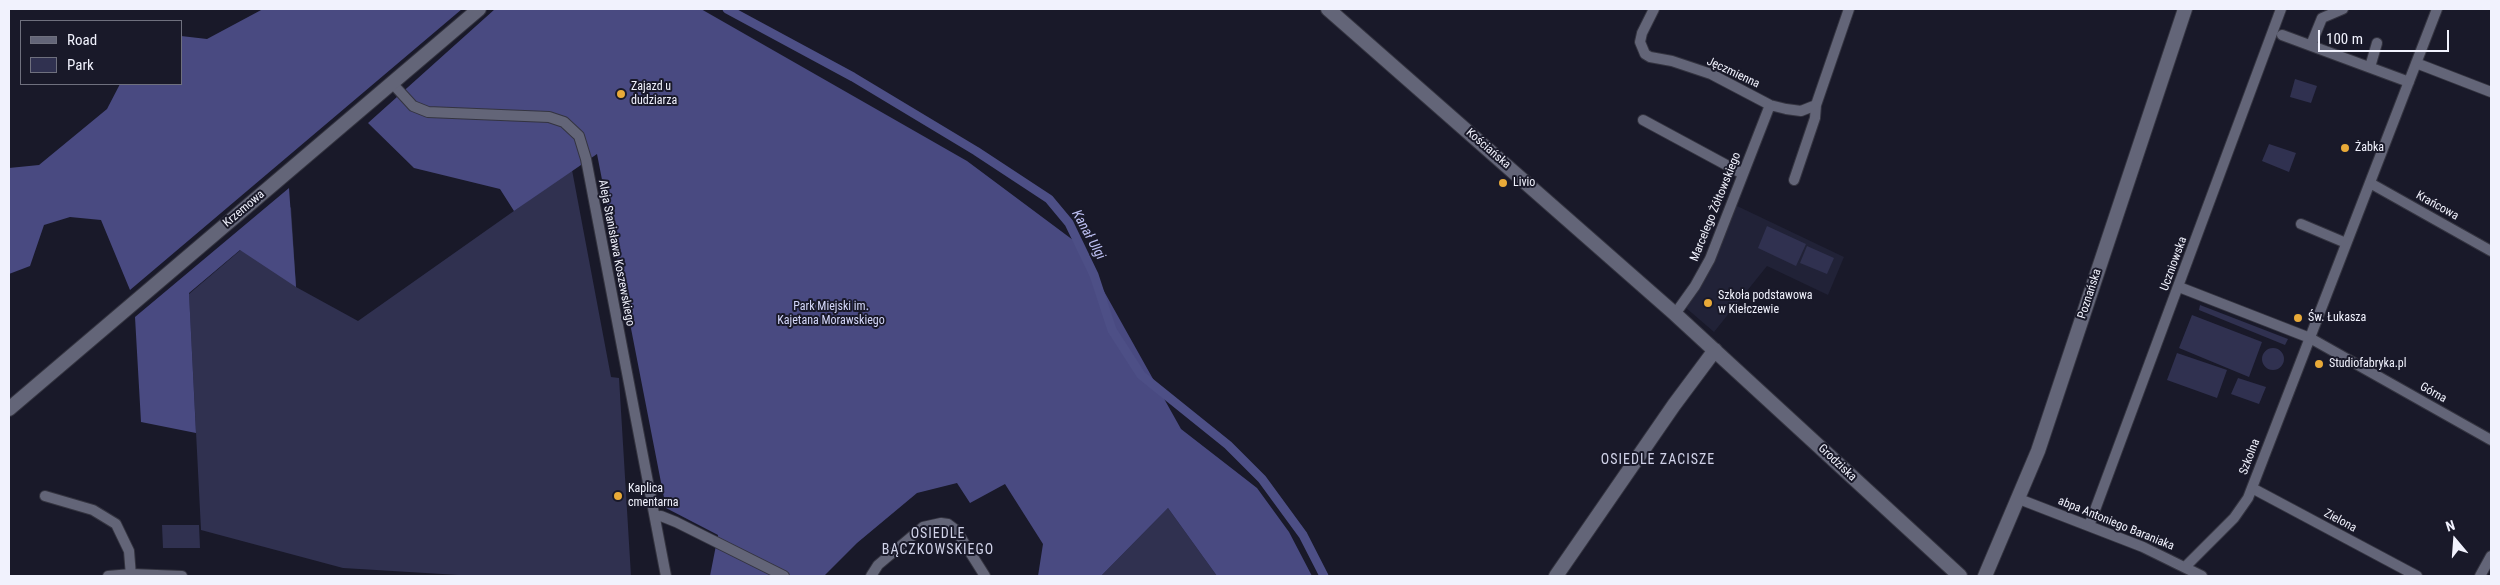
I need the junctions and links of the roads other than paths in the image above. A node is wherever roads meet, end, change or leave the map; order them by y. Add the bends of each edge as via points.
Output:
1 (479, 9) edge
2 (1328, 9) edge
3 (1654, 9) edge
4 (1849, 9) edge
5 (2185, 9) edge
6 (2281, 9) edge
7 (2343, 9) edge
8 (2437, 9) edge
9 (2282, 35) dead end
10 (2377, 43) dead end
11 (2311, 45) junction
12 (2416, 63) junction
13 (2370, 67) junction
14 (2409, 82) junction
15 (392, 83) junction
16 (2491, 92) edge
17 (1770, 105) junction
18 (1816, 105) junction
19 (1642, 120) dead end
20 (1743, 174) junction
21 (1794, 180) dead end
22 (2370, 183) junction
23 (2301, 224) dead end
24 (2346, 243) junction
25 (2491, 251) edge
26 (2179, 287) junction
27 (1675, 314) junction
28 (2310, 338) junction
29 (1715, 350) junction
30 (9, 409) edge
31 (2491, 440) edge
32 (2252, 488) junction
33 (45, 496) dead end
34 (2019, 499) junction
35 (655, 517) junction
36 (2089, 526) junction
37 (2491, 556) edge
38 (2184, 566) junction
39 (131, 575) edge
40 (108, 576) edge
41 (182, 576) edge
42 (666, 576) edge
43 (784, 576) edge
44 (871, 576) edge
45 (985, 576) edge
46 (1556, 576) edge
47 (1960, 576) edge
48 (1985, 576) edge
49 (2202, 576) edge
50 (2417, 576) edge
51 (2480, 576) edge

1 - 15 main road, Krzemowa
2 - 27 main road, Kościańska
3 - 17 street, Jęczmienna via 1642,33 1642,48 1650,57 1710,74
4 - 18 street
5 - 34 main road, Poznańska via 2038,451
6 - 26 street, Uczniowska
7 - 11 street via 2322,18
8 - 12 street, Szkolna
9 - 11 street
10 - 13 street
11 - 13 street
12 - 14 street, Szkolna
12 - 16 street
13 - 14 street
14 - 22 street, Szkolna
15 - 30 main road, Krzemowa
15 - 35 street, Aleja Stanisława Koszewskiego via 413,106 428,112 549,117 564,122 579,136
17 - 18 street, Jęczmienna via 1801,110
17 - 20 street, Marcelego Żółtowskiego
18 - 21 street via 1815,118
19 - 20 street
20 - 27 street, Marcelego Żółtowskiego via 1710,259
22 - 24 street, Szkolna
22 - 25 street, Krańcowa
23 - 24 street
24 - 28 street, Szkolna
26 - 28 street
26 - 36 street, Uczniowska
27 - 29 main road, Kościańska
28 - 31 street, Górna
28 - 32 street, Szkolna
29 - 46 main road
29 - 47 main road, Grodziska
32 - 38 street, Szkolna via 2234,518
32 - 50 street, Zielona
33 - 39 street via 93,510 116,524 130,550
34 - 36 street, abpa Antoniego Baraniaka
34 - 48 main road, Poznańska
35 - 42 street, Aleja Stanisława Koszewskiego
35 - 43 street via 676,522
36 - 38 street, abpa Antoniego Baraniaka
37 - 51 street
38 - 49 street, abpa Antoniego Baraniaka
39 - 40 street
39 - 41 street
44 - 45 street via 878,565 923,526 941,522 956,530

